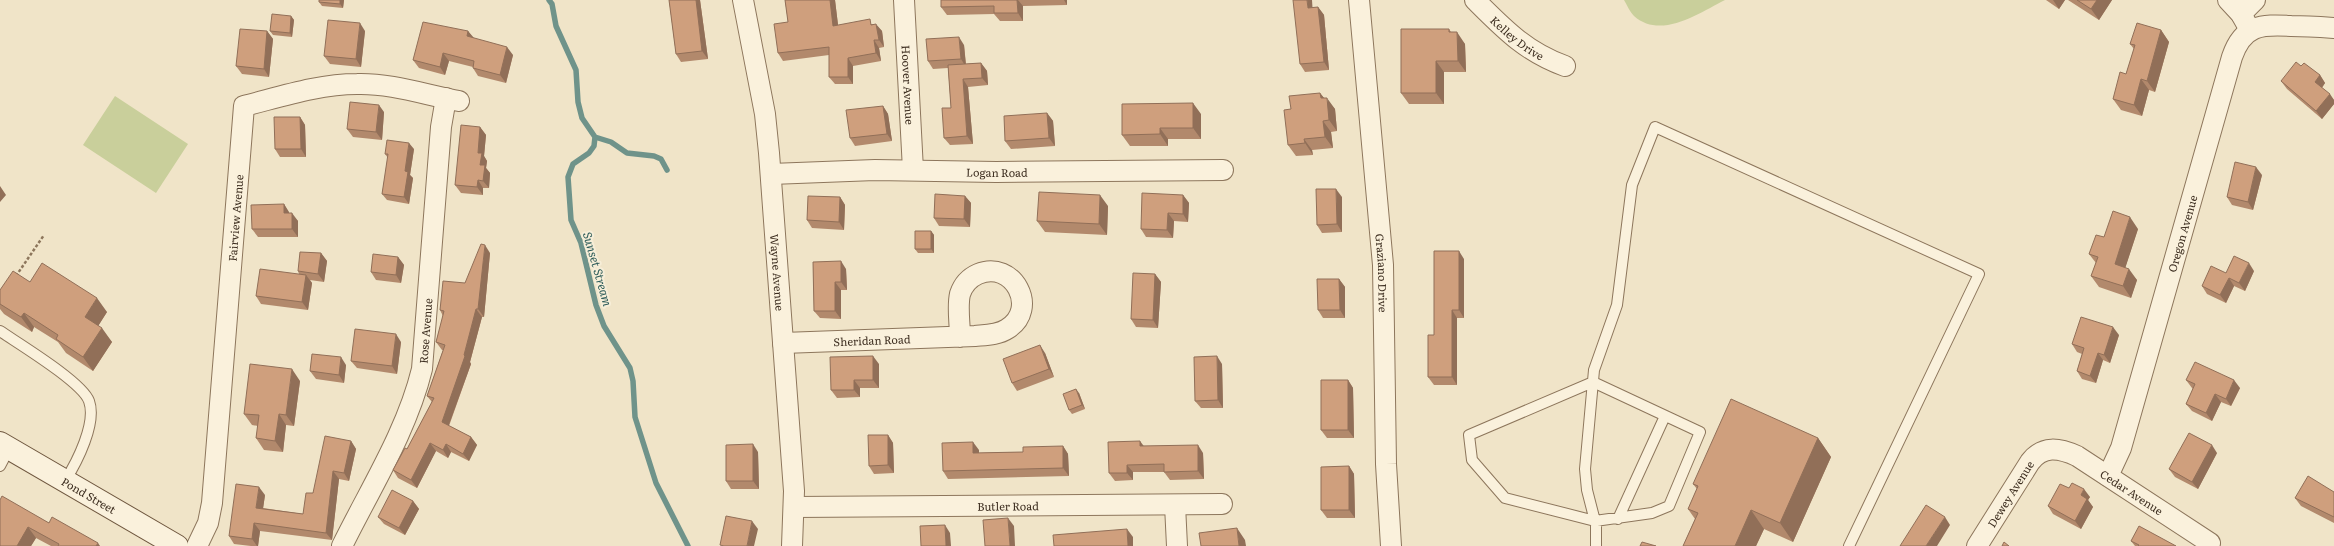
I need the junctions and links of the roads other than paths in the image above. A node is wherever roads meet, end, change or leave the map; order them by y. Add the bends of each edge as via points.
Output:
1 (743, 0) edge
2 (904, 0) edge
3 (1359, 0) edge
4 (1475, 0) edge
5 (2255, 0) edge
6 (2239, 15) edge
7 (2334, 28) edge
8 (1565, 66) dead end
9 (452, 100) joint
10 (914, 170) junction
11 (1223, 170) dead end
12 (771, 174) junction
13 (0, 331) edge
14 (960, 337) dead end
15 (783, 343) junction
16 (1593, 382) junction
17 (1665, 416) junction
18 (2050, 449) joint
19 (3, 453) edge
20 (2108, 476) junction
21 (65, 481) junction
22 (1222, 504) dead end
23 (1175, 505) junction
24 (794, 507) junction
25 (1618, 519) junction
26 (1595, 520) junction
27 (2210, 543) dead end
28 (177, 546) edge
29 (197, 546) edge
30 (342, 546) edge
31 (792, 546) edge
32 (1177, 546) edge
33 (1390, 546) edge
34 (1596, 546) edge
35 (1850, 546) edge
36 (1977, 546) edge

1 - 12 street, Wayne Avenue via 765,114
2 - 10 street, Hoover Avenue
3 - 33 street, Graziano Drive via 1383,265
4 - 8 street, Kelley Drive via 1525,47
5 - 6 street, Oregon Avenue
6 - 7 street via 2264,25
6 - 20 street, Oregon Avenue via 2238,43 2121,448
9 - 29 street, Fairview Avenue via 382,86 351,84 330,86 244,106 212,503 208,523
9 - 30 street, Rose Avenue via 441,127 422,369 403,423
10 - 11 street, Logan Road
10 - 12 street, Logan Road
12 - 15 street, Wayne Avenue
13 - 21 lane via 77,386 88,399 90,421 78,459
14 - 15 street, Sheridan Road
15 - 24 street, Wayne Avenue
16 - 17 lane
16 - 26 lane via 1585,469 1587,490
16 - 26 lane via 1469,435 1472,460 1505,498
16 - 35 lane via 1596,362 1616,310 1632,184 1654,128 1979,274
17 - 25 lane
17 - 25 lane via 1700,432 1669,506 1652,513
18 - 20 street, Cedar Avenue via 2078,456
18 - 36 street, Dewey Avenue via 2042,451 2030,462
19 - 21 main road, Pond Street
20 - 27 street, Cedar Avenue
21 - 28 main road, Pond Street
22 - 23 street, Butler Road
23 - 24 street, Butler Road
23 - 32 street
24 - 31 street, Wayne Avenue
25 - 26 lane
26 - 34 lane

